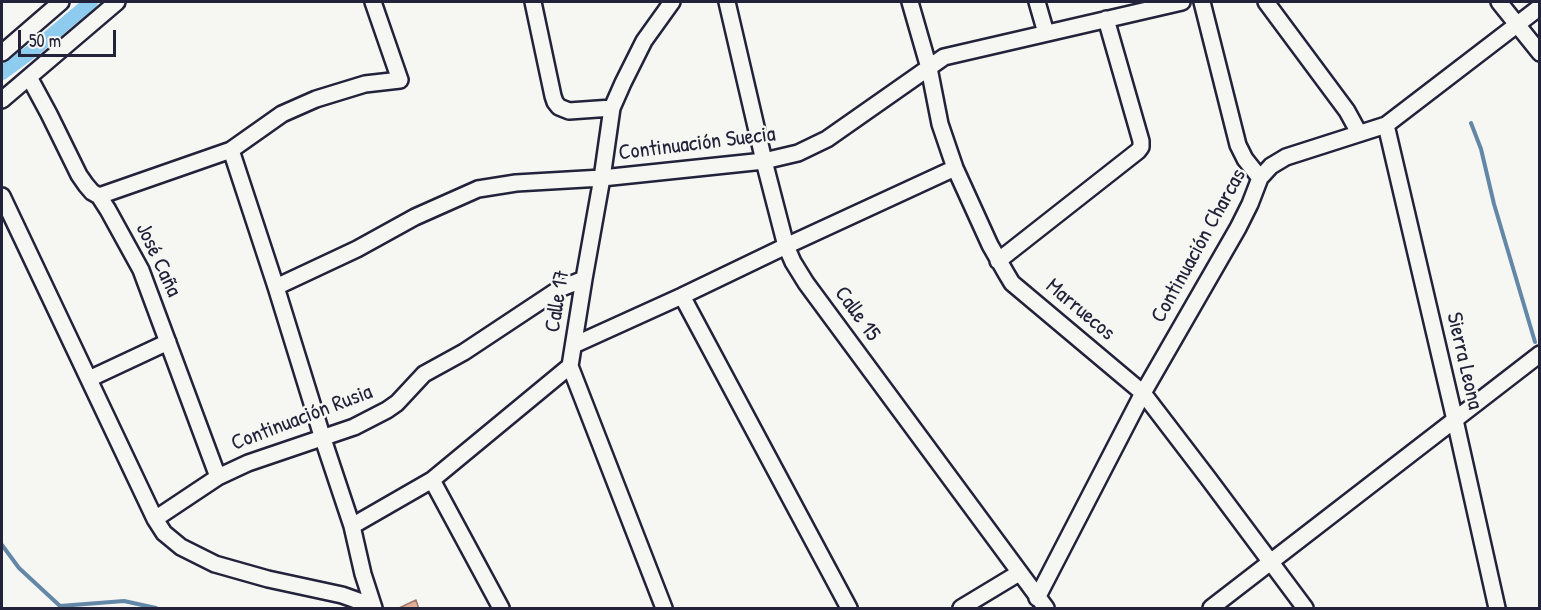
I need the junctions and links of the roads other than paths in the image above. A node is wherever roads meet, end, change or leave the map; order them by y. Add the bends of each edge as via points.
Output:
1 (62, 2) edge
2 (117, 2) edge
3 (373, 2) edge
4 (533, 2) edge
5 (672, 2) edge
6 (727, 2) edge
7 (910, 2) edge
8 (1037, 2) edge
9 (1182, 2) edge
10 (1202, 2) edge
11 (1266, 2) edge
12 (1499, 2) edge
13 (1539, 7) edge
14 (1106, 20) junction
15 (1517, 24) junction
16 (1046, 33) junction
17 (2, 53) edge
18 (1539, 53) edge
19 (929, 68) junction
20 (29, 77) junction
21 (2, 100) edge
22 (612, 108) junction
23 (1386, 125) junction
24 (1359, 133) junction
25 (231, 150) junction
26 (764, 161) junction
27 (955, 168) junction
28 (602, 178) junction
29 (1260, 178) junction
30 (2, 196) edge
31 (99, 196) junction
32 (786, 246) junction
33 (998, 261) junction
34 (584, 279) junction
35 (276, 286) junction
36 (682, 296) junction
37 (168, 342) junction
38 (574, 345) junction
39 (1539, 354) edge
40 (570, 366) junction
41 (89, 379) junction
42 (1143, 393) junction
43 (1455, 420) junction
44 (323, 439) junction
45 (218, 477) junction
46 (432, 480) junction
47 (155, 519) junction
48 (352, 526) junction
49 (1271, 562) junction
50 (1019, 573) junction
51 (1041, 603) edge
52 (373, 608) edge
53 (501, 609) edge
54 (664, 609) edge
55 (849, 609) edge
56 (960, 609) edge
57 (1211, 609) edge
58 (1305, 609) edge
59 (1497, 609) edge

1 - 17 street
2 - 20 street
3 - 25 street via 400,80 316,99 282,114
4 - 22 street via 555,102 569,111
5 - 22 street, Calle 17 via 644,41
6 - 26 street, Calle 15
7 - 19 street, Marruecos
8 - 16 street
9 - 14 street, Continuación Suecia
10 - 29 street via 1238,145
11 - 24 street
12 - 15 street
13 - 15 street, Continuación Charcas
14 - 16 street, Continuación Suecia
14 - 33 street via 1141,147
15 - 18 street
15 - 23 street, Continuación Charcas
16 - 19 street, Continuación Suecia via 944,57
19 - 26 street, Continuación Suecia via 827,139 798,153
19 - 27 street, Marruecos via 940,124
20 - 21 street
20 - 31 street, José Caña via 80,175
22 - 28 street, Calle 17
23 - 24 street, Continuación Charcas
23 - 43 street, Sierra Leona
24 - 29 street, Continuación Charcas via 1286,157
25 - 31 street
25 - 35 street
26 - 28 street, Continuación Suecia
26 - 32 street, Calle 15
27 - 32 street
27 - 33 street, Marruecos
28 - 34 street, Calle 17
28 - 35 street, Continuación Suecia via 478,189
29 - 42 street, Continuación Charcas via 1238,228
30 - 41 street
31 - 37 street, José Caña via 141,270
32 - 36 street
32 - 50 street, Calle 15 via 806,283
33 - 42 street, Marruecos via 1012,283
34 - 38 street, Calle 17
34 - 44 street, Continuación Rusia via 559,290 424,374 387,410
35 - 44 street
36 - 38 street
36 - 55 street
37 - 41 street
37 - 45 street, José Caña
38 - 40 street, Calle 17
39 - 43 street
40 - 46 street
40 - 54 street, Calle 17
41 - 47 street
42 - 49 street, Marruecos
42 - 51 street, Continuación Charcas
43 - 49 street
43 - 59 street, Sierra Leona
44 - 45 street, Continuación Rusia via 281,451
44 - 48 street
45 - 47 street, Continuación Rusia
46 - 48 street
46 - 53 street
47 - 52 street via 181,548 214,564 342,595
48 - 52 street
49 - 57 street
49 - 58 street, Marruecos
50 - 51 street, Calle 15
50 - 56 street

